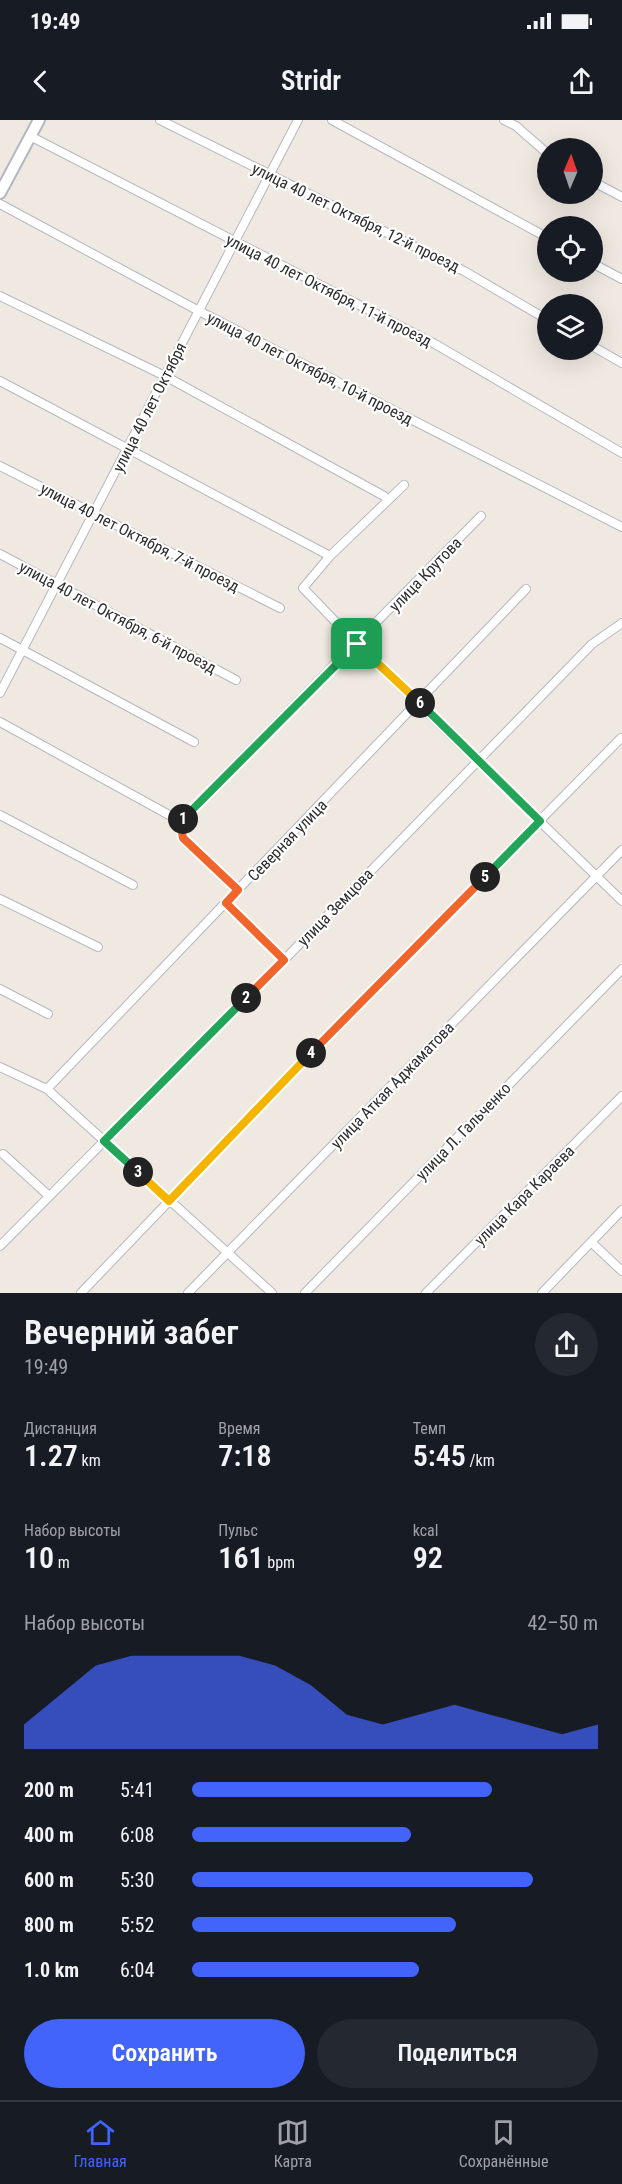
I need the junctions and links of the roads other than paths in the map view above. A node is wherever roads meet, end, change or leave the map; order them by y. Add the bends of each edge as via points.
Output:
1 (39, 120) edge
2 (160, 120) edge
3 (298, 120) edge
4 (332, 120) edge
5 (504, 120) edge
6 (30, 136) junction
7 (537, 144) edge
8 (270, 174) junction
9 (603, 187) edge
10 (0, 193) edge
11 (622, 197) edge
12 (0, 204) edge
13 (537, 232) edge
14 (234, 242) junction
15 (603, 269) edge
16 (622, 279) edge
17 (0, 296) edge
18 (199, 311) junction
19 (537, 314) edge
20 (603, 352) edge
21 (622, 363) edge
22 (165, 376) junction
23 (0, 381) edge
24 (127, 450) junction
25 (622, 453) edge
26 (0, 466) edge
27 (404, 485) dead end
28 (384, 496) dead end
29 (94, 512) junction
30 (481, 516) dead end
31 (622, 526) edge
32 (0, 555) edge
33 (330, 556) junction
34 (57, 584) junction
35 (526, 589) dead end
36 (280, 608) dead end
37 (622, 623) edge
38 (0, 638) edge
39 (357, 644) junction
40 (21, 650) junction
41 (236, 680) dead end
42 (0, 693) edge
43 (419, 702) junction
44 (0, 722) edge
45 (621, 738) edge
46 (194, 742) dead end
47 (477, 760) junction
48 (0, 815) edge
49 (180, 821) junction
50 (540, 821) junction
51 (622, 850) edge
52 (596, 877) junction
53 (133, 885) dead end
54 (238, 890) junction
55 (0, 899) edge
56 (622, 901) edge
57 (226, 903) junction
58 (98, 947) dead end
59 (284, 960) junction
60 (622, 969) edge
61 (0, 989) edge
62 (48, 1014) dead end
63 (0, 1067) edge
64 (47, 1089) junction
65 (622, 1096) edge
66 (104, 1141) junction
67 (3, 1154) dead end
68 (49, 1196) junction
69 (169, 1201) junction
70 (622, 1210) edge
71 (591, 1242) junction
72 (0, 1246) edge
73 (228, 1253) junction
74 (622, 1271) edge
75 (81, 1293) edge
76 (188, 1293) edge
77 (272, 1293) edge
78 (305, 1293) edge
79 (426, 1293) edge
80 (542, 1293) edge

1 - 6 street
2 - 8 street, улица 40 лет Октября, 12-й проезд
3 - 8 street, улица 40 лет Октября
4 - 13 street
5 - 7 street
6 - 10 street
6 - 14 street, улица 40 лет Октября, 11-й проезд
8 - 14 street, улица 40 лет Октября
8 - 19 street, улица 40 лет Октября, 12-й проезд via 464,271
9 - 11 street
12 - 18 street, улица 40 лет Октября, 10-й проезд
14 - 18 street, улица 40 лет Октября
14 - 25 street, улица 40 лет Октября, 11-й проезд via 435,344
15 - 16 street
17 - 22 street
18 - 22 street, улица 40 лет Октября
18 - 31 street, улица 40 лет Октября, 10-й проезд
20 - 21 street
22 - 24 street, улица 40 лет Октября
22 - 28 street
23 - 24 street
24 - 29 street, улица 40 лет Октября
24 - 33 street
26 - 29 street, улица 40 лет Октября, 7-й проезд
27 - 33 street
29 - 34 street, улица 40 лет Октября
29 - 36 street, улица 40 лет Октября, 7-й проезд
30 - 39 street, улица Крутова
32 - 34 street, улица 40 лет Октября, 6-й проезд
33 - 39 street via 303,588
34 - 40 street, улица 40 лет Октября
34 - 41 street, улица 40 лет Октября, 6-й проезд
35 - 43 street, Северная улица
37 - 47 street, улица Земцова via 591,644
38 - 40 street
39 - 43 street
39 - 49 street, улица Крутова
40 - 42 street, улица 40 лет Октября
40 - 46 street
43 - 47 street
43 - 54 street, Северная улица
44 - 49 street
45 - 50 street
47 - 50 street
47 - 59 street, улица Земцова
48 - 53 street
49 - 54 street via 183,838
50 - 52 street
50 - 69 street
51 - 52 street, улица Аткая Аджаматова
52 - 56 street
52 - 73 street, улица Аткая Аджаматова
54 - 57 street, Северная улица
55 - 58 street
57 - 59 street
57 - 64 street, Северная улица
59 - 66 street, улица Земцова
60 - 78 street, улица Л. Гальченко
61 - 62 street
63 - 64 street
64 - 66 street
65 - 79 street, улица Кара Караева
66 - 68 street, улица Земцова
66 - 69 street
67 - 68 street
68 - 72 street, улица Земцова
69 - 73 street
69 - 75 street
70 - 71 street
71 - 74 street
71 - 80 street
73 - 76 street, улица Аткая Аджаматова
73 - 77 street

